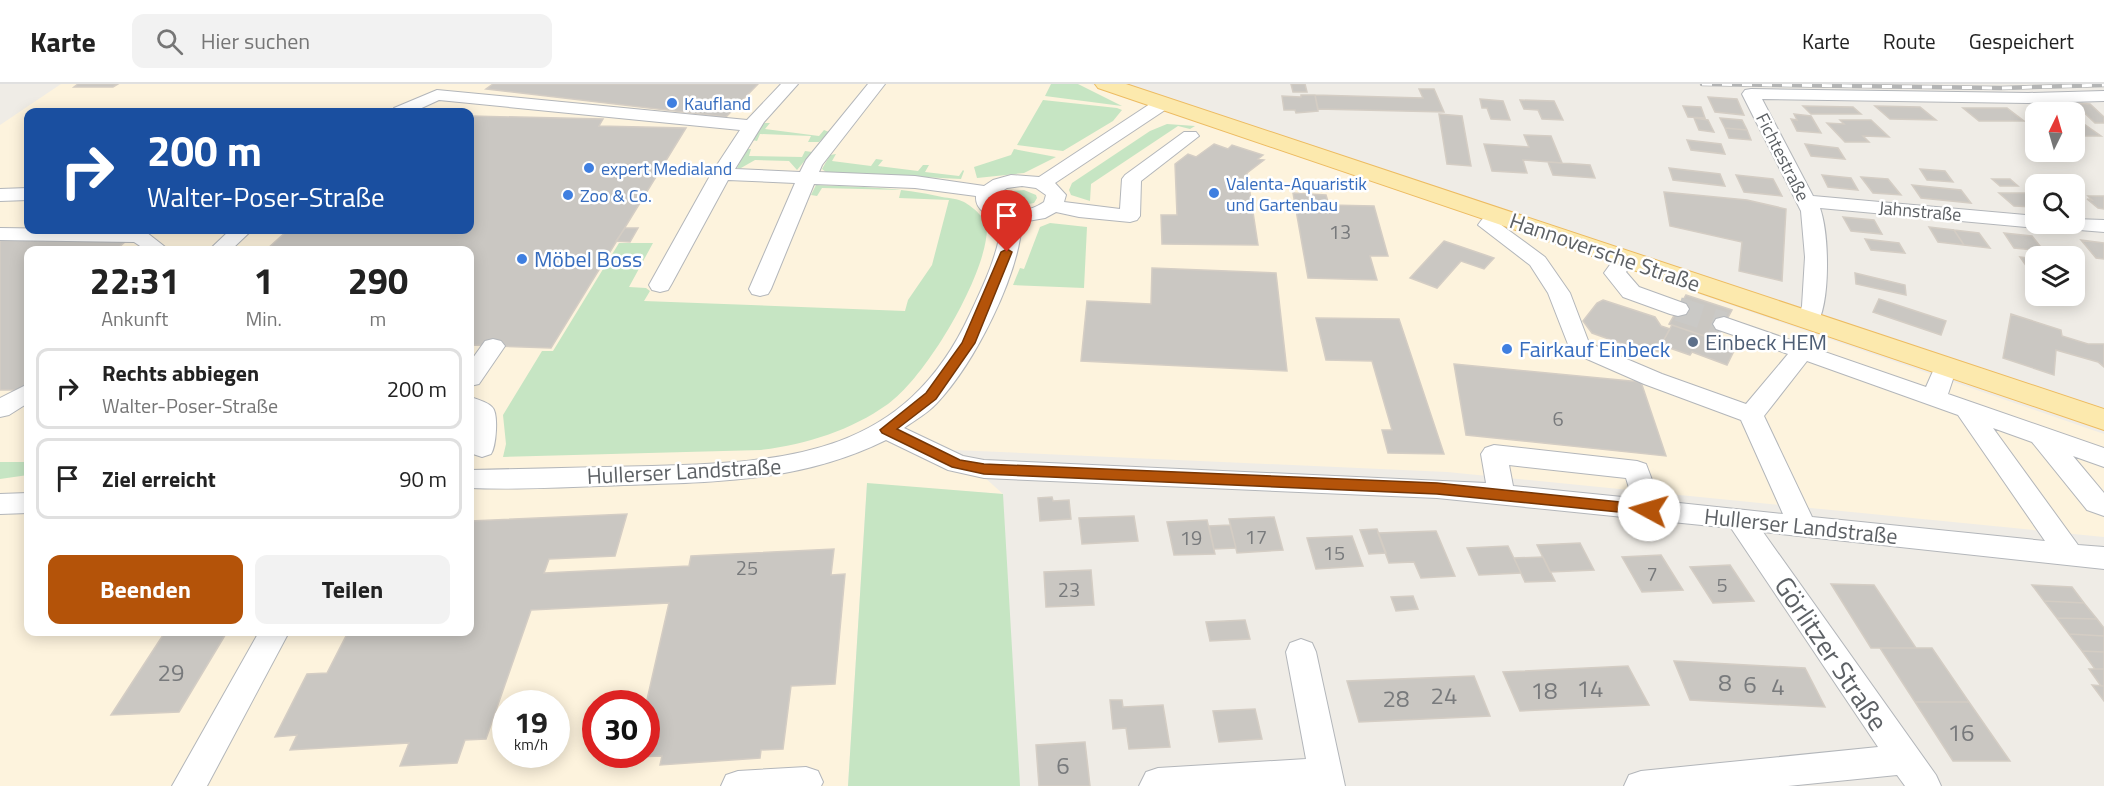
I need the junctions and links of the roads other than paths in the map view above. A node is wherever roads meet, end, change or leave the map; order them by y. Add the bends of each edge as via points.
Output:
1 (452, 84) edge
2 (790, 84) edge
3 (877, 84) edge
4 (1106, 84) edge
5 (437, 95) junction
6 (2104, 96) edge
7 (1162, 104) junction
8 (408, 108) edge
9 (752, 126) junction
10 (1190, 136) dead end
11 (721, 174) junction
12 (806, 177) junction
13 (1042, 183) junction
14 (987, 192) junction
15 (24, 194) edge
16 (0, 195) edge
17 (1805, 201) junction
18 (1053, 205) junction
19 (1012, 216) junction
20 (1496, 216) junction
21 (2025, 221) edge
22 (2085, 225) edge
23 (2104, 226) edge
24 (0, 234) edge
25 (237, 234) edge
26 (153, 246) edge
27 (224, 246) edge
28 (1624, 259) junction
29 (660, 285) dead end
30 (760, 289) dead end
31 (1678, 309) tunnel mouth
32 (1808, 321) junction
33 (1724, 324) tunnel mouth
34 (493, 346) dead end
35 (1802, 352) junction
36 (1945, 366) junction
37 (474, 373) edge
38 (24, 394) edge
39 (1934, 398) junction
40 (474, 407) edge
41 (0, 409) edge
42 (1967, 410) junction
43 (1751, 415) junction
44 (2104, 420) edge
45 (887, 430) junction
46 (2041, 436) junction
47 (483, 448) dead end
48 (2104, 458) edge
49 (474, 479) edge
50 (1501, 494) junction
51 (24, 503) edge
52 (0, 504) edge
53 (2104, 506) edge
54 (1649, 510) junction
55 (1739, 519) junction
56 (1802, 525) junction
57 (2069, 554) junction
58 (2104, 558) edge
59 (272, 636) edge
60 (1301, 652) dead end
61 (1905, 759) junction
62 (1326, 779) edge
63 (806, 782) dead end
64 (189, 786) edge
65 (738, 786) edge
66 (1156, 786) edge
67 (1641, 786) edge
68 (1924, 786) edge

1 - 5 street
2 - 9 street
3 - 12 street
4 - 7 main road, Hannoversche Straße
5 - 8 street
5 - 9 street
6 - 17 street, Fichtestraße via 1751,94
7 - 13 street
7 - 20 main road, Hannoversche Straße
9 - 11 street
10 - 18 street via 1132,179 1130,216
11 - 12 street
11 - 29 street
12 - 14 street via 915,182
12 - 30 street
13 - 14 street via 1011,181
13 - 18 street via 1056,195
14 - 19 street via 985,198 992,210
15 - 16 street
17 - 21 street, Jahnstraße
17 - 32 street, Fichtestraße via 1816,257 1813,306
18 - 19 street via 1041,213
19 - 45 street via 1007,252 968,343 931,396
20 - 28 main road, Hannoversche Straße
20 - 43 street via 1488,225 1538,261 1559,293 1579,347
22 - 23 street
24 - 26 street via 139,236
25 - 27 street
28 - 31 street via 1615,273 1631,292
28 - 32 main road, Hannoversche Straße
32 - 36 main road, Hannoversche Straße
33 - 35 street
34 - 37 street
35 - 39 street
35 - 43 street
36 - 39 street
36 - 44 main road, Hannoversche Straße
38 - 41 street
39 - 42 street
40 - 47 street via 483,412
42 - 46 street
42 - 57 street
43 - 56 street
45 - 49 street, Hullerser Landstraße via 813,461 760,470
45 - 50 street, Hullerser Landstraße via 957,464 984,469
46 - 48 street
46 - 53 street via 2097,504
50 - 54 street, Hullerser Landstraße
50 - 54 street via 1494,454 1637,470
51 - 52 street
54 - 55 street, Hullerser Landstraße
55 - 56 street, Hullerser Landstraße
55 - 61 street, Görlitzer Straße
56 - 57 street, Hullerser Landstraße
57 - 58 street, Hullerser Landstraße
59 - 64 street
60 - 62 street
61 - 67 street
61 - 68 street, Görlitzer Straße
62 - 66 street
63 - 65 street

